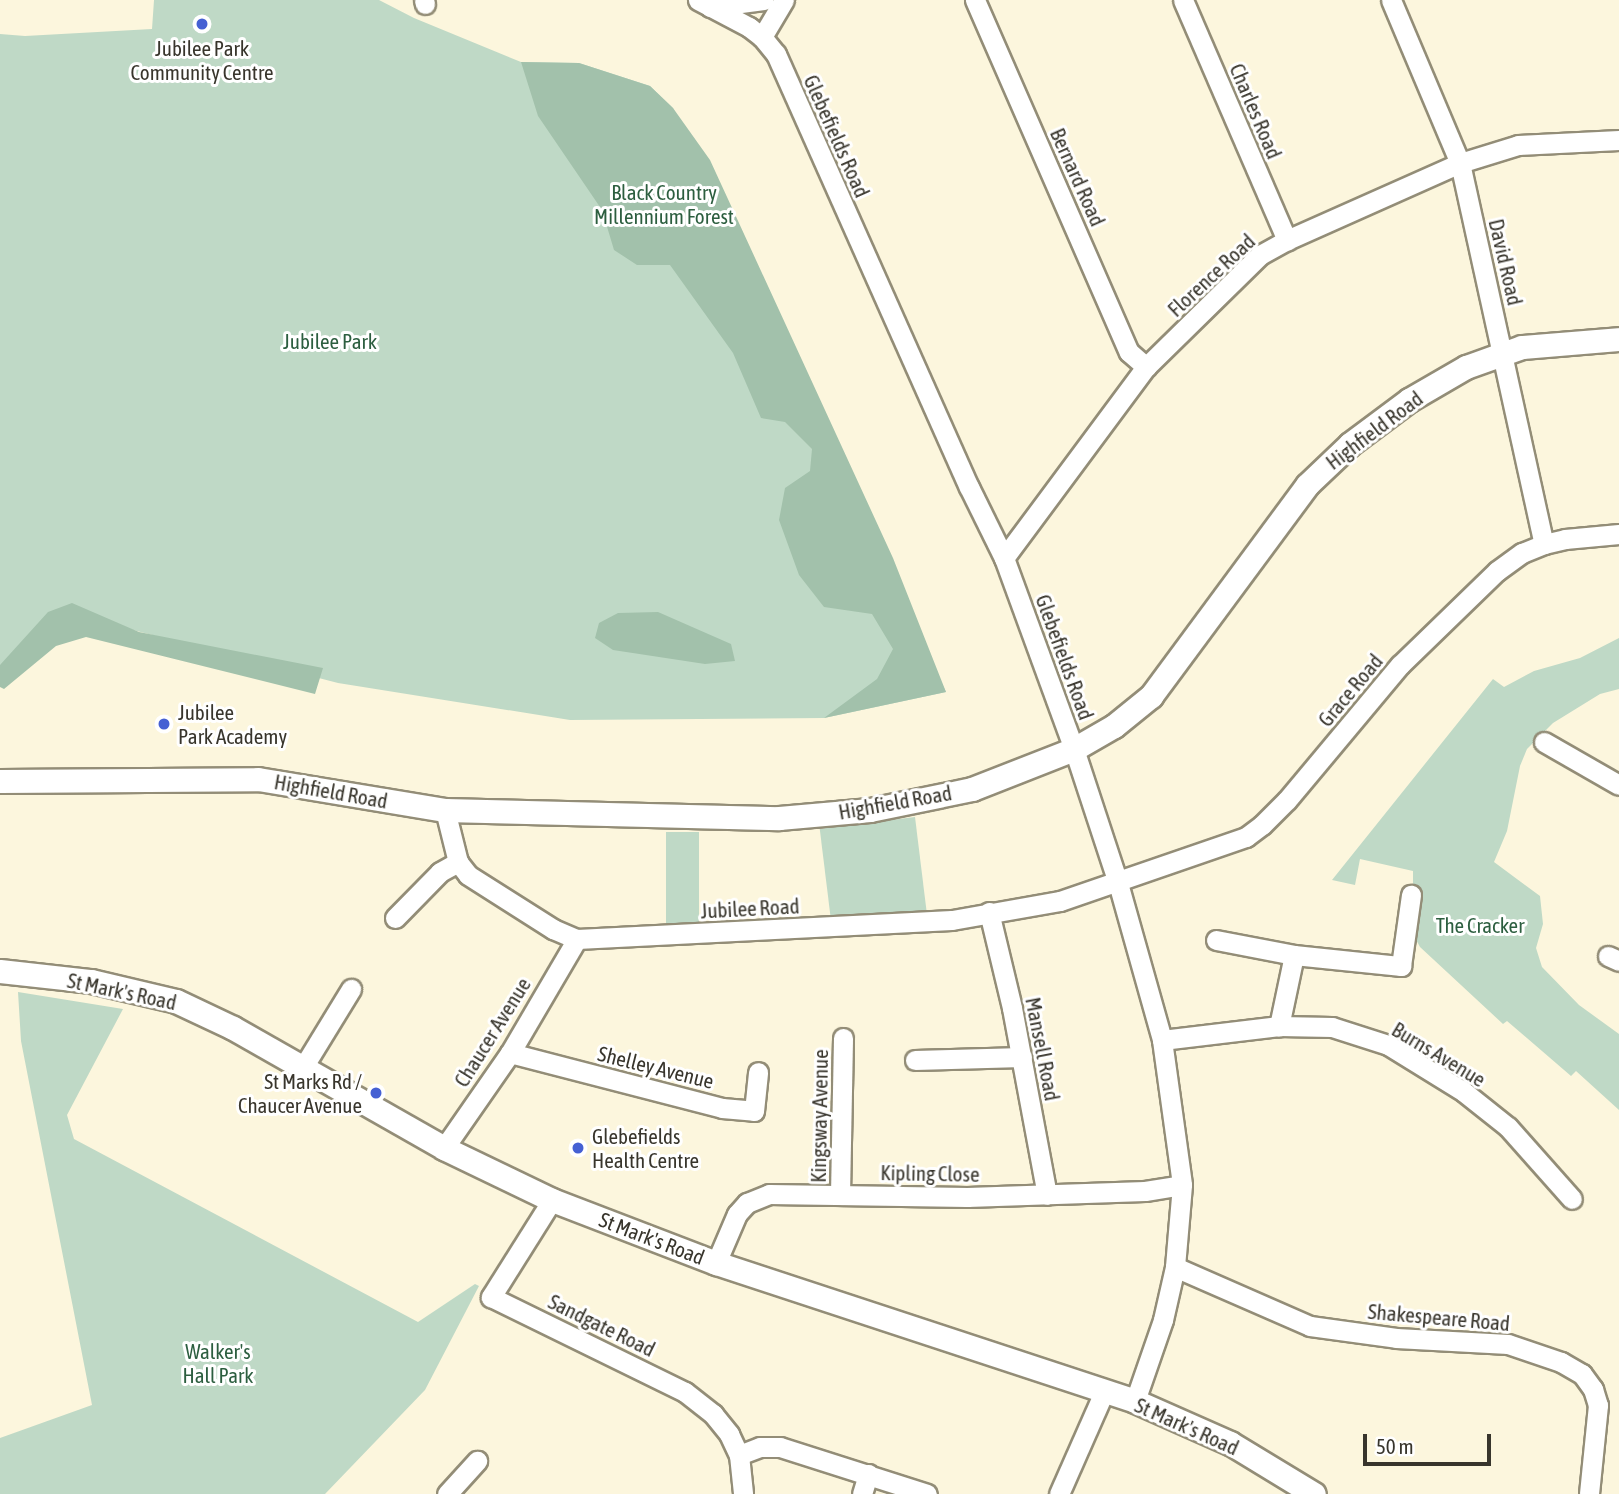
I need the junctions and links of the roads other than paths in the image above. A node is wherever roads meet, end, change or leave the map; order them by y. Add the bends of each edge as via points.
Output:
1 (764, 0) edge
2 (784, 0) edge
3 (975, 0) edge
4 (1183, 0) edge
5 (1391, 0) edge
6 (704, 3) edge
7 (762, 37) junction
8 (1619, 141) edge
9 (1460, 163) junction
10 (1287, 240) junction
11 (1619, 339) edge
12 (1503, 354) junction
13 (1146, 367) junction
14 (1619, 534) edge
15 (1544, 544) junction
16 (1004, 558) junction
17 (1544, 742) dead end
18 (1074, 749) junction
19 (0, 781) edge
20 (1619, 785) edge
21 (445, 810) junction
22 (458, 862) junction
23 (1118, 884) junction
24 (1411, 895) dead end
25 (989, 912) junction
26 (395, 918) dead end
27 (577, 939) junction
28 (1216, 940) dead end
29 (1294, 955) junction
30 (0, 971) edge
31 (351, 989) dead end
32 (1279, 1026) junction
33 (843, 1038) dead end
34 (1163, 1040) junction
35 (510, 1053) junction
36 (1022, 1057) junction
37 (915, 1060) dead end
38 (302, 1069) junction
39 (758, 1072) dead end
40 (444, 1148) junction
41 (1181, 1185) junction
42 (840, 1195) junction
43 (1047, 1195) junction
44 (1572, 1199) dead end
45 (552, 1200) junction
46 (716, 1264) junction
47 (1175, 1267) junction
48 (1104, 1392) junction
49 (1135, 1401) junction
50 (739, 1455) junction
51 (477, 1461) dead end
52 (868, 1474) junction
53 (447, 1494) edge
54 (743, 1494) edge
55 (862, 1494) edge
56 (928, 1494) edge
57 (1059, 1494) edge
58 (1314, 1494) edge
59 (1589, 1494) edge

1 - 6 street
2 - 7 street
3 - 13 street, Bernard Road via 1129,352
4 - 10 street, Charles Road
5 - 9 street, David Road
6 - 7 street, Glebefields Road
7 - 16 street, Glebefields Road via 776,54
8 - 9 street, Florence Road via 1518,145
9 - 10 street, Florence Road
9 - 12 street, David Road
10 - 13 street, Florence Road via 1260,256
11 - 12 street, Highfield Road via 1536,344
12 - 15 street, David Road
12 - 18 street, Highfield Road via 1466,367 1409,400 1329,462 1307,485 1151,696 1114,726
13 - 16 street, Florence Road
14 - 15 street, Grace Road
15 - 23 street, Grace Road via 1497,571 1400,665 1262,825 1246,837
16 - 18 street, Glebefields Road
17 - 20 street
18 - 21 street, Highfield Road via 972,789 858,811 779,818
18 - 23 street, Glebefields Road
19 - 21 street, Highfield Road via 258,779
21 - 22 street
22 - 26 street via 440,872
22 - 27 street, Jubilee Road via 468,875 553,929
23 - 25 street, Jubilee Road via 1060,901
23 - 34 street, Glebefields Road
24 - 29 street via 1401,966
25 - 27 street, Jubilee Road via 952,920
25 - 36 street, Mansell Road
27 - 35 street, Chaucer Avenue
28 - 29 street
29 - 32 street
30 - 38 street, St Mark's Road via 91,981 176,1001
31 - 38 street
32 - 34 street, Burns Avenue
32 - 44 street, Burns Avenue via 1332,1027 1388,1045 1464,1092 1508,1128
33 - 42 street, Kingsway Avenue
34 - 41 street, Glebefields Road
35 - 39 street, Shelley Avenue via 754,1111
35 - 40 street, Chaucer Avenue
36 - 37 street
36 - 43 street, Mansell Road
38 - 40 street, St Mark's Road
40 - 45 street, St Mark's Road
41 - 43 street, Kipling Close
41 - 47 street, Glebefields Road
42 - 43 street, Kipling Close
42 - 46 street, Kipling Close via 757,1197 737,1214
45 - 46 street, St Mark's Road
45 - 50 street, Sandgate Road via 491,1297 685,1392 713,1414
46 - 48 street, St Mark's Road
47 - 49 street, Glebefields Road via 1163,1320
47 - 59 street, Shakespeare Road via 1310,1326 1396,1338 1508,1344 1561,1362 1582,1374 1598,1405
48 - 49 street, St Mark's Road
48 - 57 street
49 - 58 street, St Mark's Road via 1230,1443
50 - 52 street via 760,1447 780,1447
50 - 54 street, Sandgate Road
51 - 53 street
52 - 55 street
52 - 56 street

